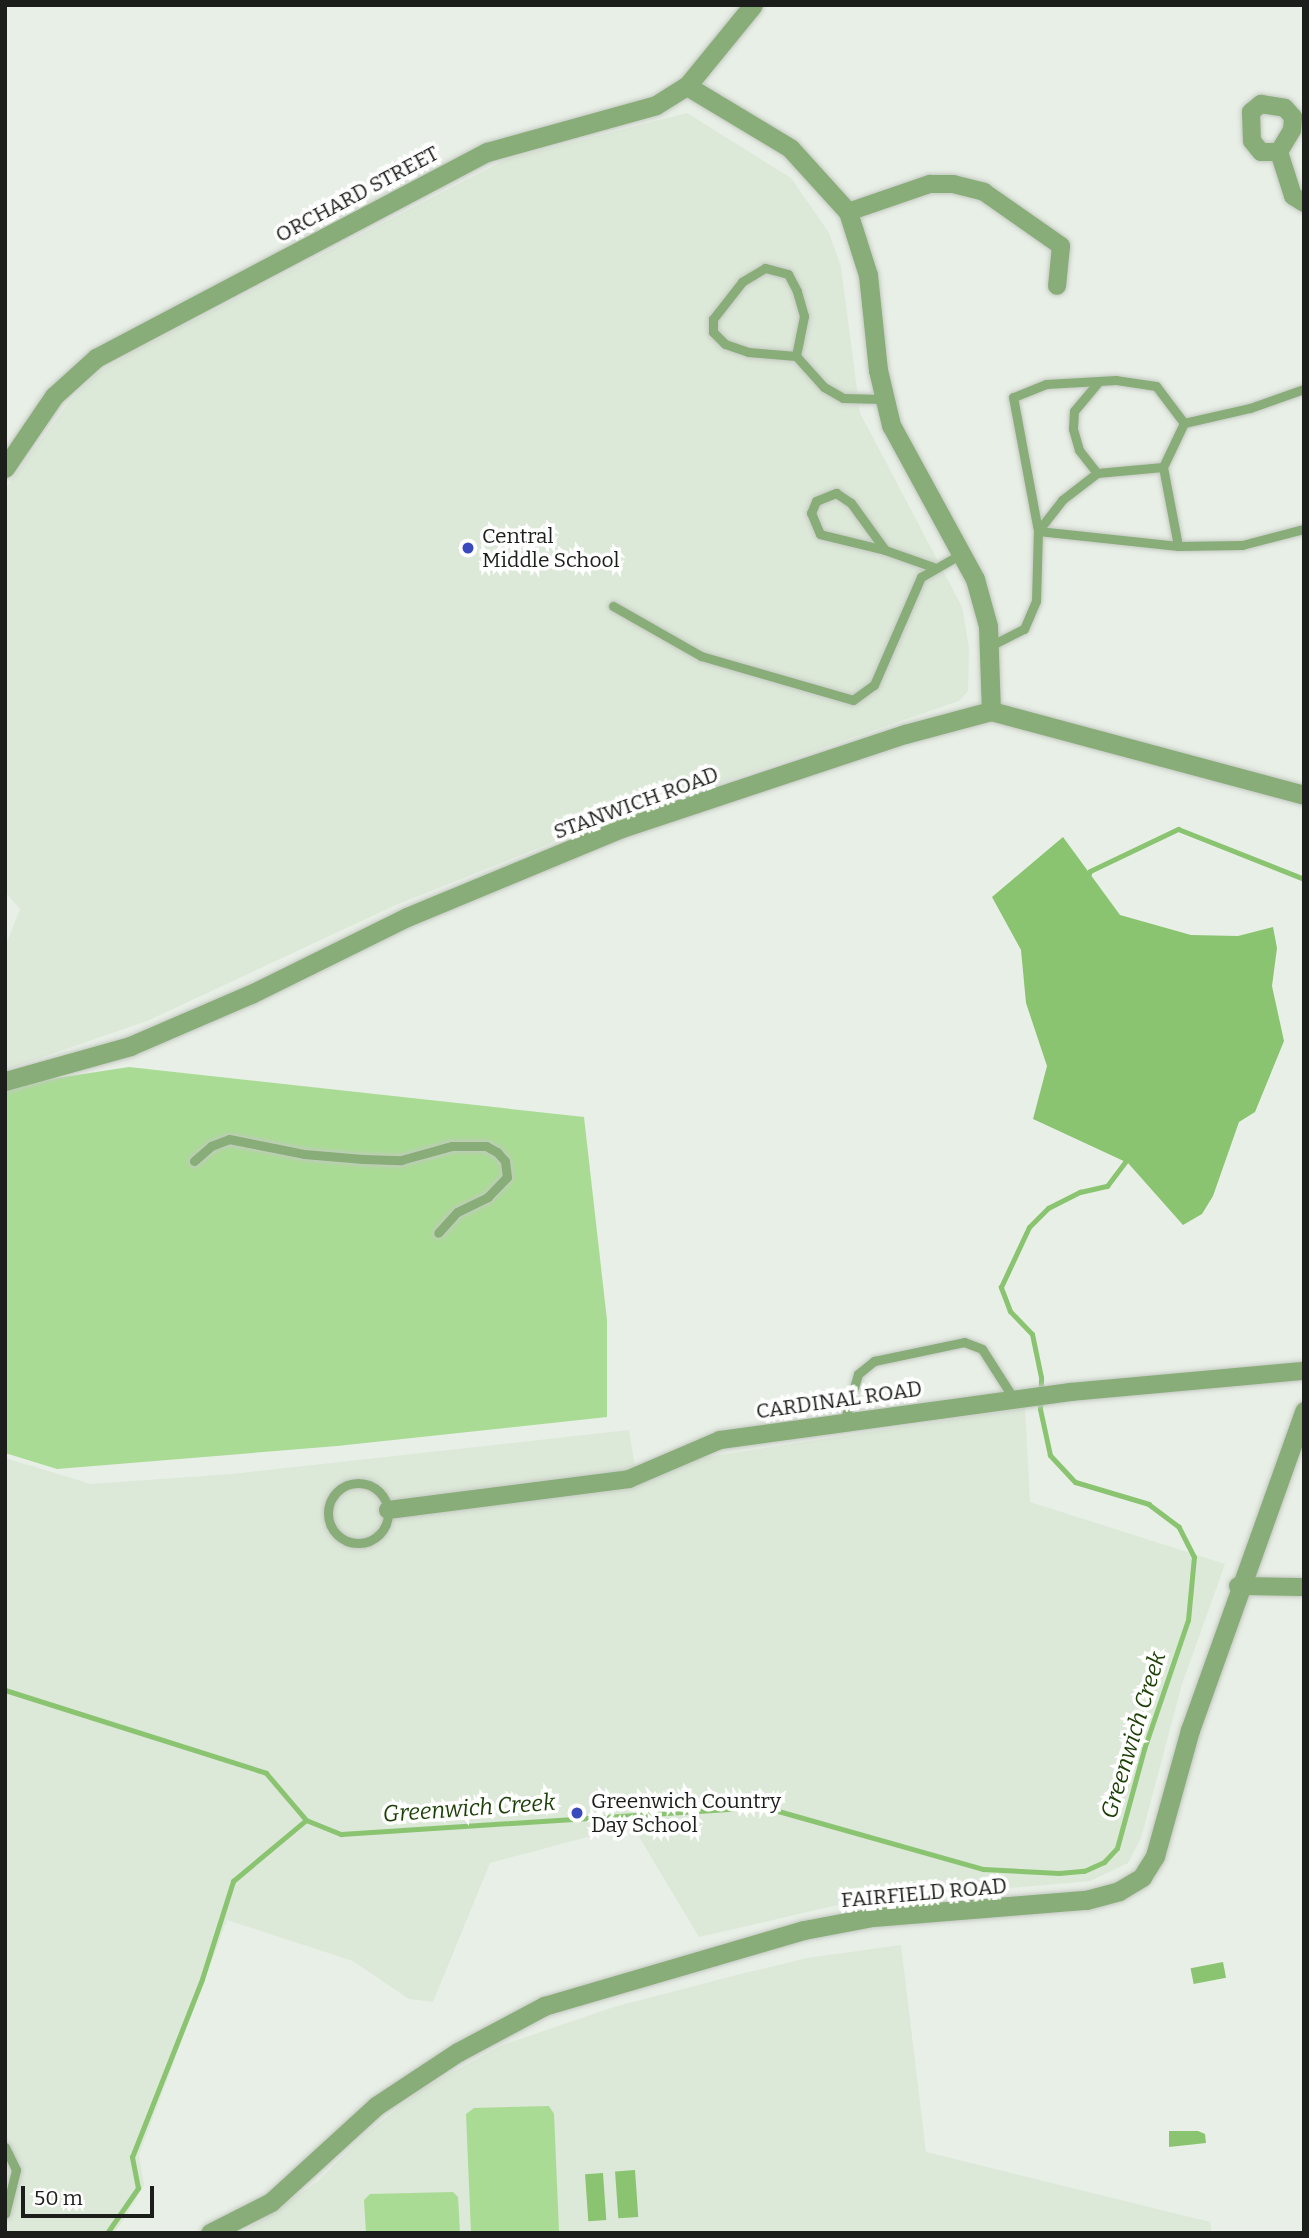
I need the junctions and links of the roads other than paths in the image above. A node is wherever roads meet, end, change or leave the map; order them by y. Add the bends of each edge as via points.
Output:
1 (753, 5) edge
2 (687, 86) junction
3 (1279, 152) dead end
4 (1304, 203) edge
5 (848, 212) junction
6 (1057, 286) dead end
7 (796, 356) junction
8 (1099, 381) junction
9 (1304, 389) edge
10 (883, 399) junction
11 (1184, 423) junction
12 (1163, 467) junction
13 (5, 468) edge
14 (1097, 473) junction
15 (1304, 529) edge
16 (1038, 531) junction
17 (1178, 546) junction
18 (885, 550) junction
19 (963, 553) junction
20 (933, 567) junction
21 (613, 606) dead end
22 (990, 646) junction
23 (991, 711) junction
24 (1304, 795) edge
25 (5, 1081) edge
26 (194, 1161) dead end
27 (438, 1233) dead end
28 (1304, 1371) edge
29 (1014, 1399) junction
30 (1304, 1411) edge
31 (844, 1422) junction
32 (388, 1510) junction
33 (1238, 1586) junction
34 (1304, 1587) edge
35 (5, 2147) edge
36 (5, 2214) edge
37 (210, 2233) edge

1 - 2 street, ORCHARD STREET
2 - 5 street via 790,148
2 - 13 street, ORCHARD STREET via 628,116 531,137 487,152 138,334 67,382
3 - 4 street via 1293,196
5 - 6 street via 930,184 984,192 1061,246
5 - 10 street via 868,275
7 - 7 lane via 748,352 724,344 713,332 713,319 723,302 742,282 765,268 788,274 797,291 804,316
7 - 10 lane via 833,393
8 - 11 lane via 1156,386
8 - 14 lane via 1074,411 1073,429 1079,450
8 - 16 lane via 1046,384 1013,397
9 - 11 lane via 1250,408
10 - 19 street via 906,459
11 - 12 lane
12 - 14 lane
12 - 17 lane
14 - 16 lane via 1062,499
15 - 17 lane via 1242,544
16 - 17 lane
16 - 22 lane via 1036,601 1024,629
18 - 18 lane via 851,503 836,493 816,501 811,513 820,534
18 - 20 lane
19 - 20 lane
19 - 22 street via 975,579
20 - 21 lane via 921,578 874,685 853,700 701,656
22 - 23 street
23 - 24 street, STANWICH ROAD
23 - 25 street, STANWICH ROAD via 905,734 619,829 407,917 220,1008 130,1046
26 - 27 lane via 211,1146 229,1139 304,1154 363,1159 401,1160 461,1146 486,1146 498,1152 505,1161 507,1177 488,1197 457,1212
28 - 29 street, CARDINAL ROAD
29 - 31 street, CARDINAL ROAD
29 - 31 lane via 982,1349 964,1342 874,1361 858,1374
30 - 33 street, FAIRFIELD ROAD
31 - 32 street, CARDINAL ROAD via 720,1440 629,1479
32 - 32 lane via 380,1492 352,1483 334,1494 328,1513 334,1532 359,1544 377,1537
33 - 34 street
33 - 37 street, FAIRFIELD ROAD via 1190,1730 1156,1856 1142,1877 1119,1891 1086,1900 873,1917 804,1930 544,2006 458,2052 376,2106 271,2202
35 - 36 lane via 16,2170

